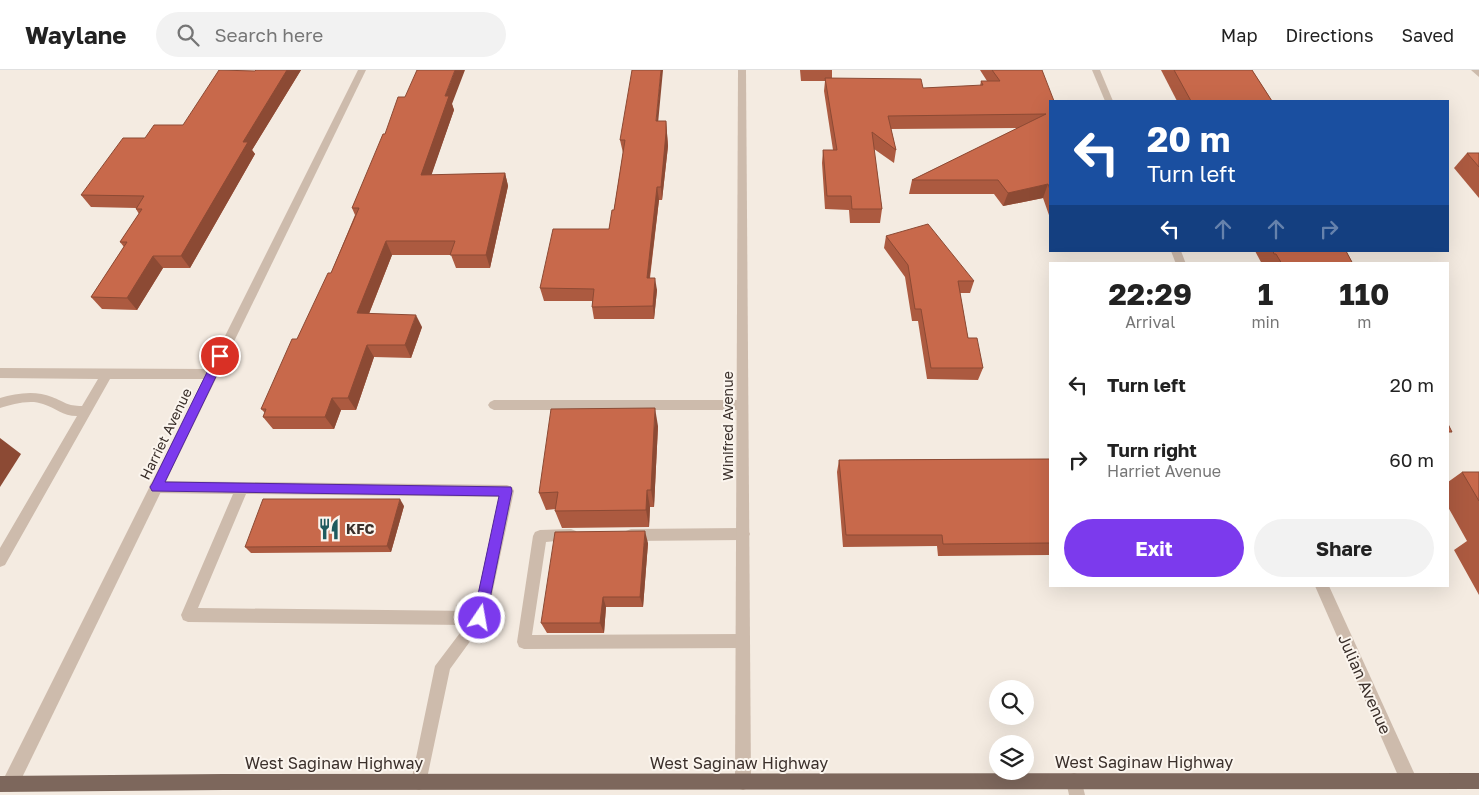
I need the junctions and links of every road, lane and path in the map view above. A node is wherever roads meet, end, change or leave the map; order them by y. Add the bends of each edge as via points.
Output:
1 (362, 70) edge
2 (742, 70) edge
3 (1096, 70) edge
4 (1475, 70) edge
5 (1479, 74) edge
6 (1109, 100) edge
7 (0, 373) edge
8 (107, 374) junction
9 (212, 374) junction
10 (0, 403) edge
11 (494, 405) dead end
12 (742, 405) junction
13 (86, 411) junction
14 (156, 487) junction
15 (242, 488) junction
16 (743, 534) junction
17 (588, 535) edge
18 (617, 535) edge
19 (0, 561) edge
20 (1322, 587) edge
21 (480, 618) junction
22 (742, 641) junction
23 (1410, 781) junction
24 (1479, 781) edge
25 (419, 782) junction
26 (743, 782) junction
27 (5, 784) edge
28 (1075, 788) edge
29 (136, 789) edge

1 - 9 street, Harriet Avenue
2 - 12 street, Winifred Avenue
3 - 6 street
4 - 5 street
7 - 8 street
8 - 9 street
8 - 13 street
9 - 14 street, Harriet Avenue
10 - 13 street via 37,397 67,411
11 - 12 street
12 - 16 street, Winifred Avenue
13 - 19 street
14 - 15 street
14 - 27 street, Harriet Avenue
15 - 21 street via 506,491
15 - 21 street via 188,615
16 - 18 street
16 - 22 street, Winifred Avenue
17 - 22 street via 540,536 524,642
20 - 23 street, Julian Avenue
21 - 25 street via 443,666
22 - 26 street, Winifred Avenue
23 - 24 main road, West Saginaw Highway
23 - 28 main road, West Saginaw Highway
25 - 26 main road, West Saginaw Highway
25 - 29 main road, West Saginaw Highway
26 - 28 main road, West Saginaw Highway
27 - 29 main road, West Saginaw Highway

